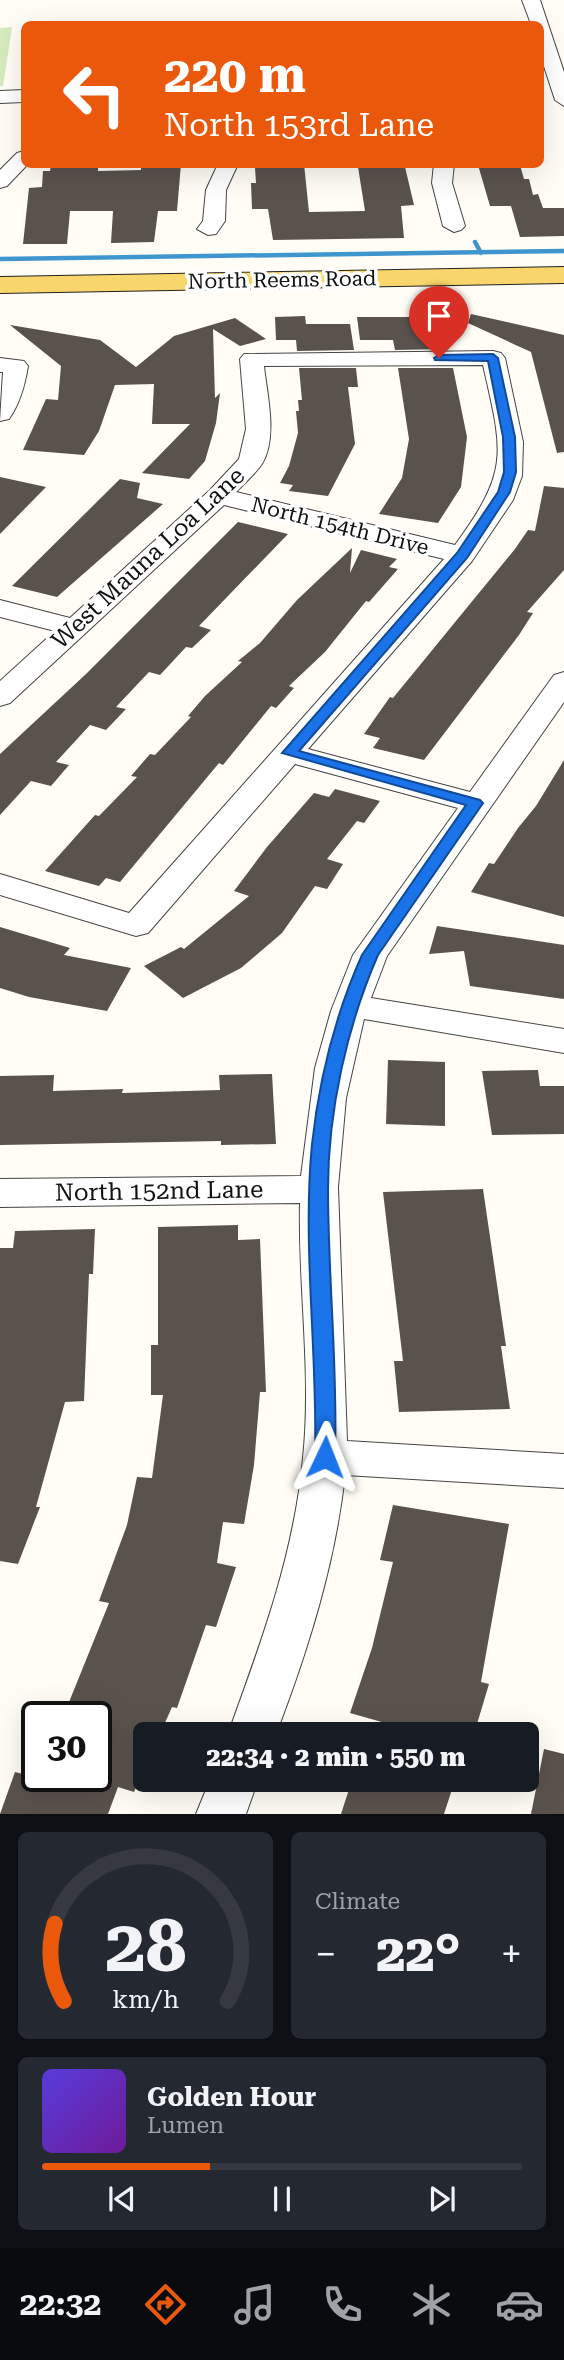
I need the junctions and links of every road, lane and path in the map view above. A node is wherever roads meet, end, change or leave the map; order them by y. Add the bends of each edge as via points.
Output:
1 (531, 0) edge
2 (538, 21) edge
3 (544, 39) edge
4 (544, 90) edge
5 (562, 94) edge
6 (21, 96) edge
7 (0, 97) edge
8 (21, 160) edge
9 (226, 168) edge
10 (444, 168) edge
11 (0, 182) edge
12 (454, 226) dead end
13 (208, 229) dead end
14 (564, 275) edge
15 (0, 285) edge
16 (8, 365) edge
17 (0, 414) edge
18 (219, 496) junction
19 (462, 555) junction
20 (0, 608) edge
21 (75, 628) junction
22 (564, 681) edge
23 (0, 697) edge
24 (290, 753) junction
25 (475, 803) junction
26 (0, 884) edge
27 (352, 1006) junction
28 (564, 1041) edge
29 (319, 1189) junction
30 (0, 1194) edge
31 (325, 1457) junction
32 (564, 1471) edge
33 (258, 1722) edge
34 (229, 1792) edge
35 (221, 1814) edge

1 - 2 street
3 - 5 street
4 - 5 street
6 - 7 street
8 - 11 street
9 - 13 street
10 - 12 street via 442,183
14 - 15 main road, North Reems Road
16 - 17 street via 12,388
18 - 19 street, North 154th Drive
18 - 19 street, West Mauna Loa Lane via 251,461 255,445 258,429 252,359 493,358 507,416 510,472 504,492
18 - 21 street, West Mauna Loa Lane
19 - 24 street
20 - 21 street
21 - 23 street, West Mauna Loa Lane
22 - 25 street
24 - 25 street
24 - 26 street via 136,926
25 - 27 street via 370,955
27 - 28 street
27 - 29 street via 326,1104
29 - 30 street, North 152nd Lane
29 - 31 street
31 - 32 street
31 - 33 street via 301,1597
34 - 35 street

